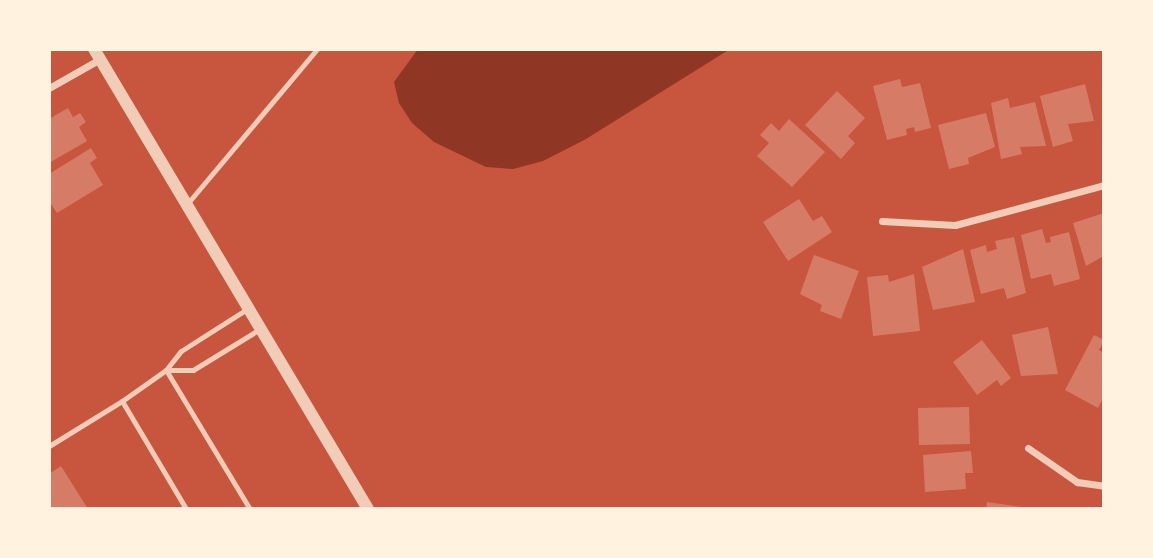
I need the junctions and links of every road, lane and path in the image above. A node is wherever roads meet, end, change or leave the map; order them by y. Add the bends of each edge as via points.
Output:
1 (317, 49) edge
2 (97, 54) edge
3 (49, 88) edge
4 (1104, 185) edge
5 (187, 204) junction
6 (882, 221) dead end
7 (250, 308) junction
8 (263, 328) junction
9 (166, 370) junction
10 (122, 401) junction
11 (49, 446) edge
12 (1028, 448) dead end
13 (1104, 486) edge
14 (186, 509) edge
15 (250, 509) edge
16 (368, 509) edge

1 - 5 lane
2 - 3 street
2 - 5 street
4 - 6 street via 955,225
5 - 7 street
7 - 8 street
7 - 9 lane via 181,351
8 - 9 lane via 193,370
8 - 16 street
9 - 10 lane
9 - 15 lane
10 - 11 lane
10 - 14 lane
12 - 13 street via 1077,482

